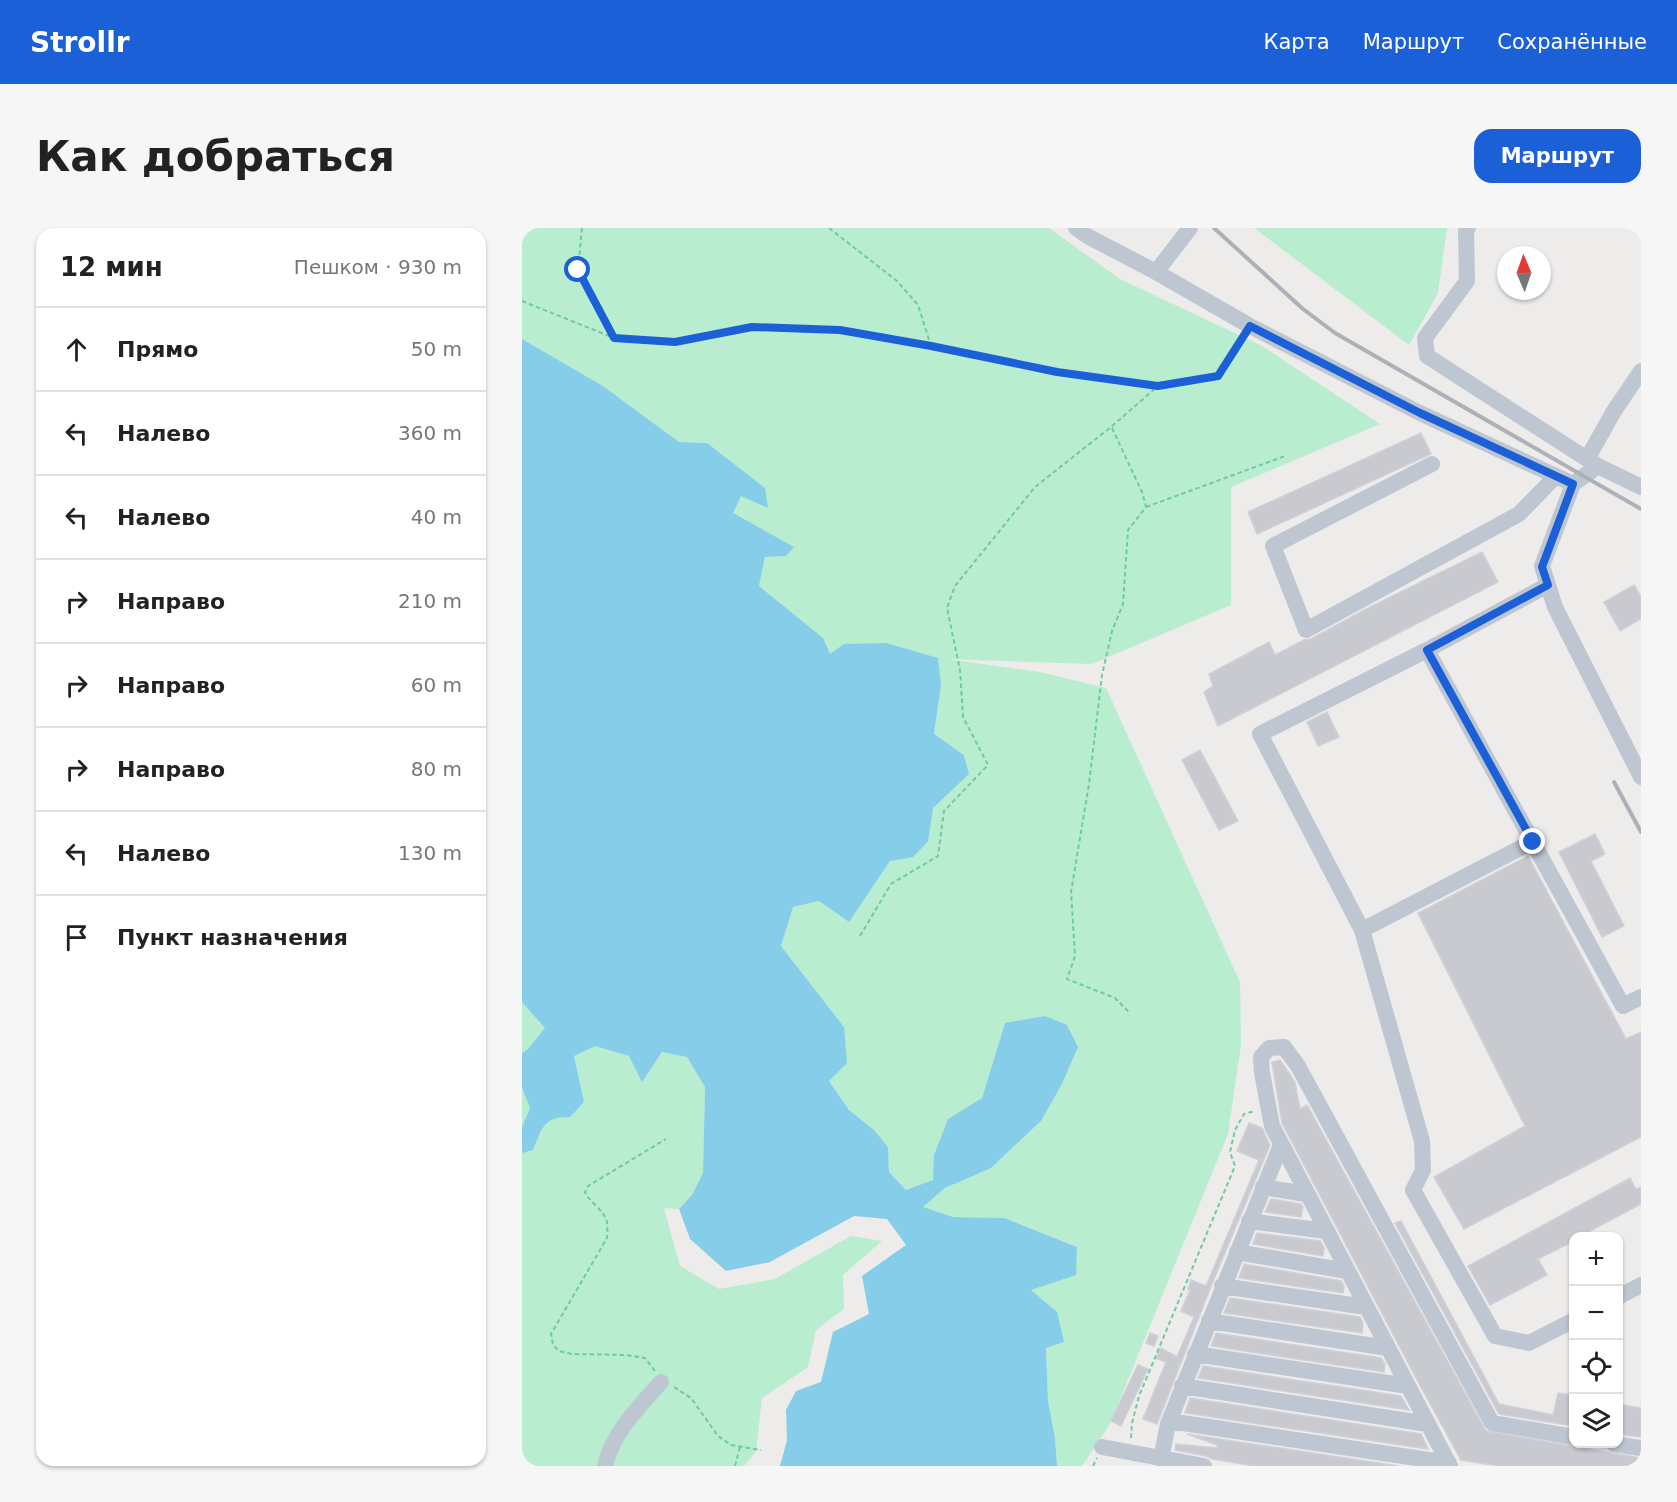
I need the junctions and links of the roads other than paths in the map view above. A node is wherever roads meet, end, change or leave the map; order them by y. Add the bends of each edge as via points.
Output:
1 (1076, 228) edge
2 (1190, 228) edge
3 (1468, 228) edge
4 (1156, 272) junction
5 (1641, 371) edge
6 (1592, 463) junction
7 (1432, 464) dead end
8 (1556, 476) junction
9 (1573, 484) junction
10 (1641, 487) edge
11 (1548, 585) junction
12 (1427, 650) junction
13 (1641, 777) edge
14 (1533, 842) junction
15 (1362, 930) junction
16 (1641, 997) edge
17 (1281, 1145) junction
18 (1263, 1187) junction
19 (1306, 1194) junction
20 (1250, 1221) junction
21 (1326, 1232) junction
22 (1237, 1252) junction
23 (1347, 1271) junction
24 (1641, 1285) edge
25 (1222, 1286) junction
26 (1623, 1294) edge
27 (1366, 1307) junction
28 (1209, 1321) junction
29 (1569, 1323) edge
30 (1388, 1348) junction
31 (1195, 1354) junction
32 (661, 1382) road end
33 (1182, 1386) junction
34 (1408, 1386) junction
35 (1169, 1421) junction
36 (1428, 1424) junction
37 (1569, 1436) edge
38 (1623, 1445) edge
39 (1102, 1447) dead end
40 (1641, 1448) edge
41 (1161, 1459) junction
42 (1450, 1465) edge
43 (605, 1466) edge
44 (1204, 1466) edge

1 - 4 lane
2 - 4 lane
3 - 6 lane via 1467,281 1425,338 1427,356
4 - 8 lane via 1250,326 1420,413
5 - 6 lane via 1614,411
6 - 9 lane
6 - 10 lane
7 - 8 lane via 1272,546 1306,630 1519,514
8 - 9 lane
9 - 11 lane via 1542,567
11 - 12 lane
11 - 13 lane via 1555,607
12 - 14 lane
12 - 15 lane via 1260,734
14 - 15 lane
14 - 16 lane via 1623,1006
15 - 29 lane via 1422,1141 1423,1170 1413,1190 1495,1336 1529,1343
17 - 18 lane
17 - 19 lane
17 - 37 lane via 1272,1126 1262,1057 1269,1048 1284,1047 1298,1065 1492,1423
18 - 19 lane
18 - 20 lane
19 - 21 lane
20 - 21 lane
20 - 22 lane
21 - 23 lane
22 - 23 lane
22 - 25 lane
23 - 27 lane
24 - 26 lane
25 - 27 lane
25 - 28 lane
27 - 30 lane
28 - 30 lane
28 - 31 lane
30 - 34 lane
31 - 33 lane
31 - 34 lane
32 - 43 lane via 621,1431
33 - 35 lane
33 - 36 lane
34 - 36 lane
35 - 41 lane
35 - 42 lane
36 - 42 lane
38 - 40 lane
39 - 41 lane
41 - 44 lane

